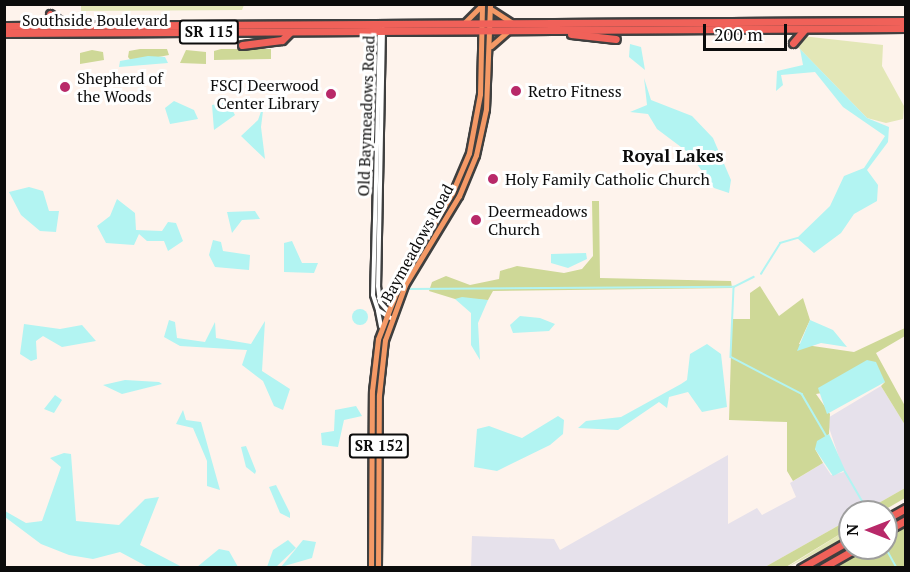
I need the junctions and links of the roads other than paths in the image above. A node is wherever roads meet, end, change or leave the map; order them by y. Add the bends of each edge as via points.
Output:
1 (482, 5) edge
2 (490, 5) edge
3 (50, 15) dead end
4 (906, 21) edge
5 (465, 22) junction
6 (511, 22) junction
7 (381, 23) junction
8 (4, 26) edge
9 (50, 26) junction
10 (71, 26) junction
11 (486, 27) junction
12 (906, 28) edge
13 (807, 29) junction
14 (381, 31) junction
15 (509, 31) junction
16 (532, 31) junction
17 (290, 32) junction
18 (4, 33) edge
19 (35, 33) junction
20 (616, 39) dead end
21 (793, 43) dead end
22 (242, 45) dead end
23 (489, 50) junction
24 (477, 122) junction
25 (484, 123) junction
26 (469, 153) junction
27 (476, 155) junction
28 (452, 193) junction
29 (459, 196) junction
30 (414, 256) junction
31 (420, 260) junction
32 (378, 310) junction
33 (389, 315) junction
34 (381, 327) junction
35 (838, 547) edge
36 (838, 558) edge
37 (371, 567) edge
38 (378, 567) edge
39 (801, 567) edge
40 (822, 567) edge

1 - 5 main road
1 - 11 main road, Baymeadows Road / SR 152
2 - 6 main road via 495,16
2 - 11 main road, Baymeadows Road / SR 152
3 - 10 highway
4 - 6 highway, Southside Boulevard / SR 115
5 - 7 highway, Southside Boulevard / SR 115
5 - 11 highway, Southside Boulevard / SR 115
6 - 11 highway, Southside Boulevard / SR 115
7 - 10 highway, Southside Boulevard / SR 115
7 - 14 street, Old Baymeadows Road
8 - 9 highway, Southside Boulevard / SR 115
9 - 10 highway, Southside Boulevard / SR 115
9 - 19 highway
11 - 14 highway, Southside Boulevard / SR 115
11 - 15 highway, Southside Boulevard / SR 115
11 - 23 main road, Baymeadows Road / SR 152
11 - 24 main road, Baymeadows Road / SR 152
12 - 13 highway, Southside Boulevard / SR 115
13 - 16 highway, Southside Boulevard / SR 115
13 - 21 highway via 796,34
14 - 17 highway, Southside Boulevard / SR 115
14 - 32 street, Old Baymeadows Road via 373,288
14 - 33 street, Old Baymeadows Road via 378,286
15 - 16 highway, Southside Boulevard / SR 115
15 - 23 main road
16 - 20 highway
17 - 19 highway, Southside Boulevard / SR 115
17 - 22 highway via 282,40
18 - 19 highway, Southside Boulevard / SR 115
23 - 25 main road, Baymeadows Road / SR 152
24 - 25 main road
24 - 26 main road, Baymeadows Road / SR 152
25 - 27 main road, Baymeadows Road / SR 152
26 - 27 main road
26 - 28 main road, Baymeadows Road / SR 152
27 - 29 main road, Baymeadows Road / SR 152
28 - 29 main road
28 - 30 main road, Baymeadows Road / SR 152
29 - 31 main road, Baymeadows Road / SR 152
30 - 31 main road
30 - 33 main road, Baymeadows Road / SR 152
31 - 33 main road, Baymeadows Road / SR 152
32 - 33 street
32 - 34 street, Old Baymeadows Road
33 - 34 main road, Baymeadows Road / SR 152
33 - 38 main road, Baymeadows Road / SR 152 via 380,380
34 - 37 main road, Baymeadows Road / SR 152 via 372,381
35 - 39 highway
36 - 40 highway

